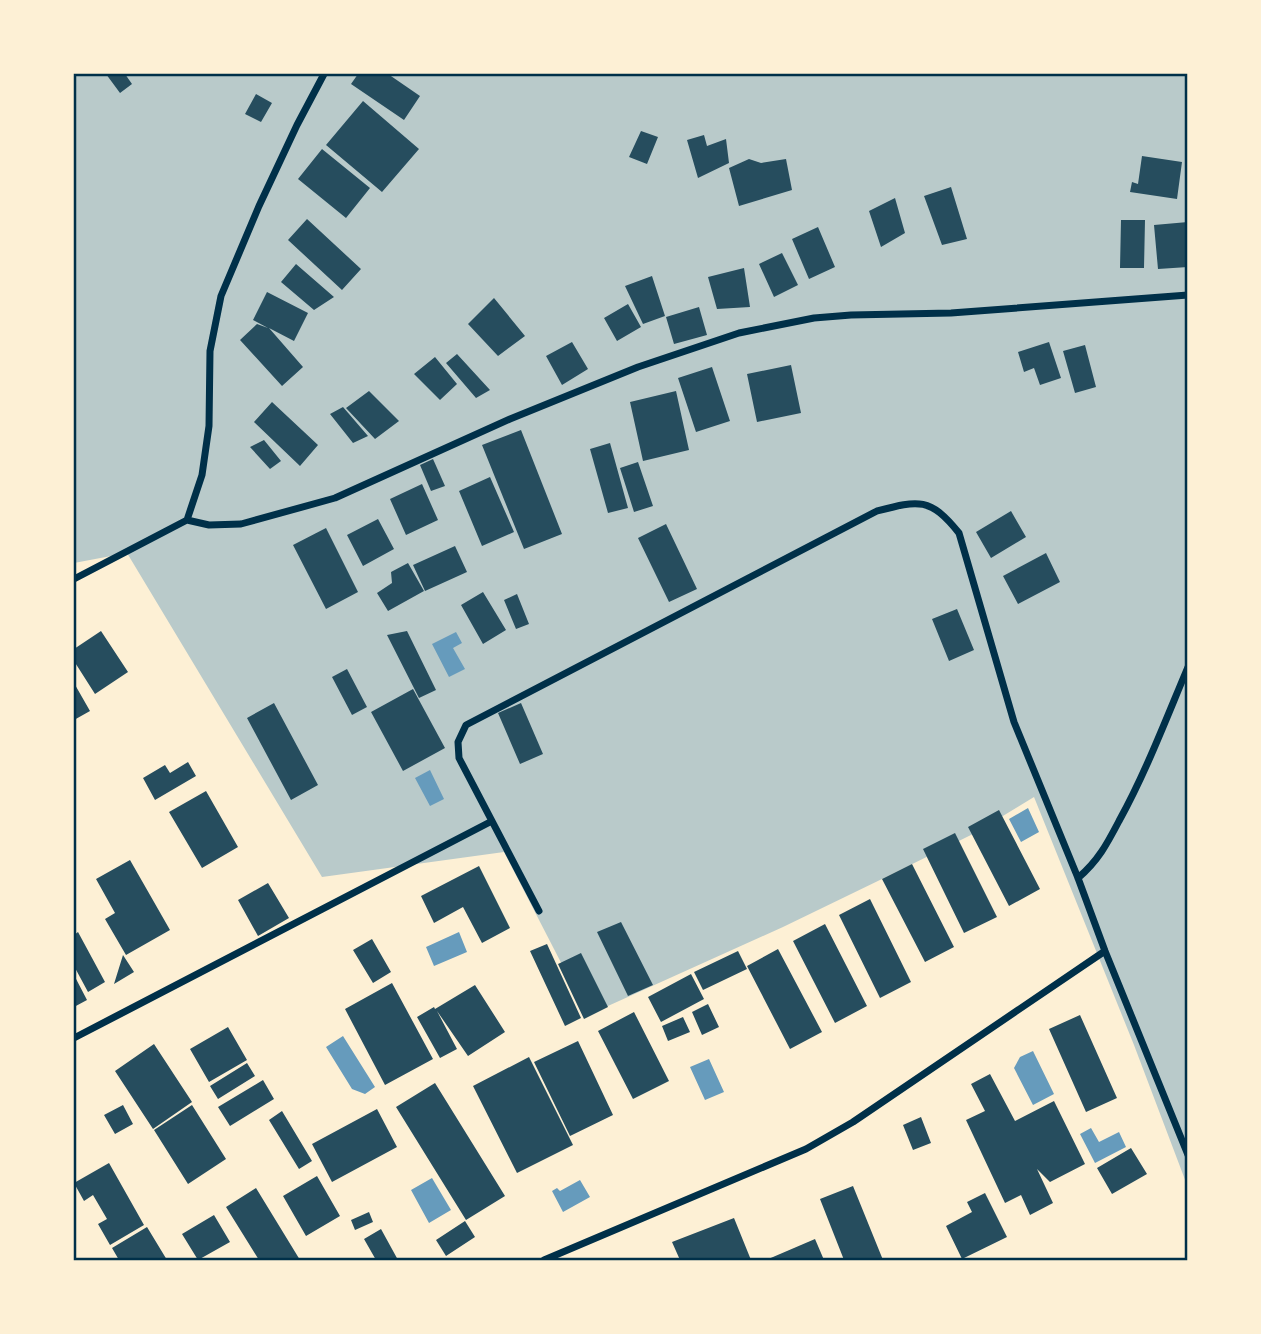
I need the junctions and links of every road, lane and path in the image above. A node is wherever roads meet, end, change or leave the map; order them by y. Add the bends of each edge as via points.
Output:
1 (324, 74) edge
2 (1188, 295) edge
3 (187, 520) junction
4 (74, 579) edge
5 (1188, 667) edge
6 (492, 821) junction
7 (1078, 878) junction
8 (539, 911) dead end
9 (1105, 951) junction
10 (74, 1038) edge
11 (1188, 1155) edge
12 (544, 1261) edge

1 - 3 street via 220,296 210,351 209,426 202,475
2 - 3 street via 814,318 739,332 612,377 335,498 241,524
3 - 4 street
5 - 7 street via 1135,793 1103,850
6 - 7 street via 459,758 458,742 466,725 877,511 905,503 924,504 944,514 959,533 1014,722
6 - 8 street
6 - 10 street
7 - 9 street
9 - 11 street
9 - 12 street via 806,1149

